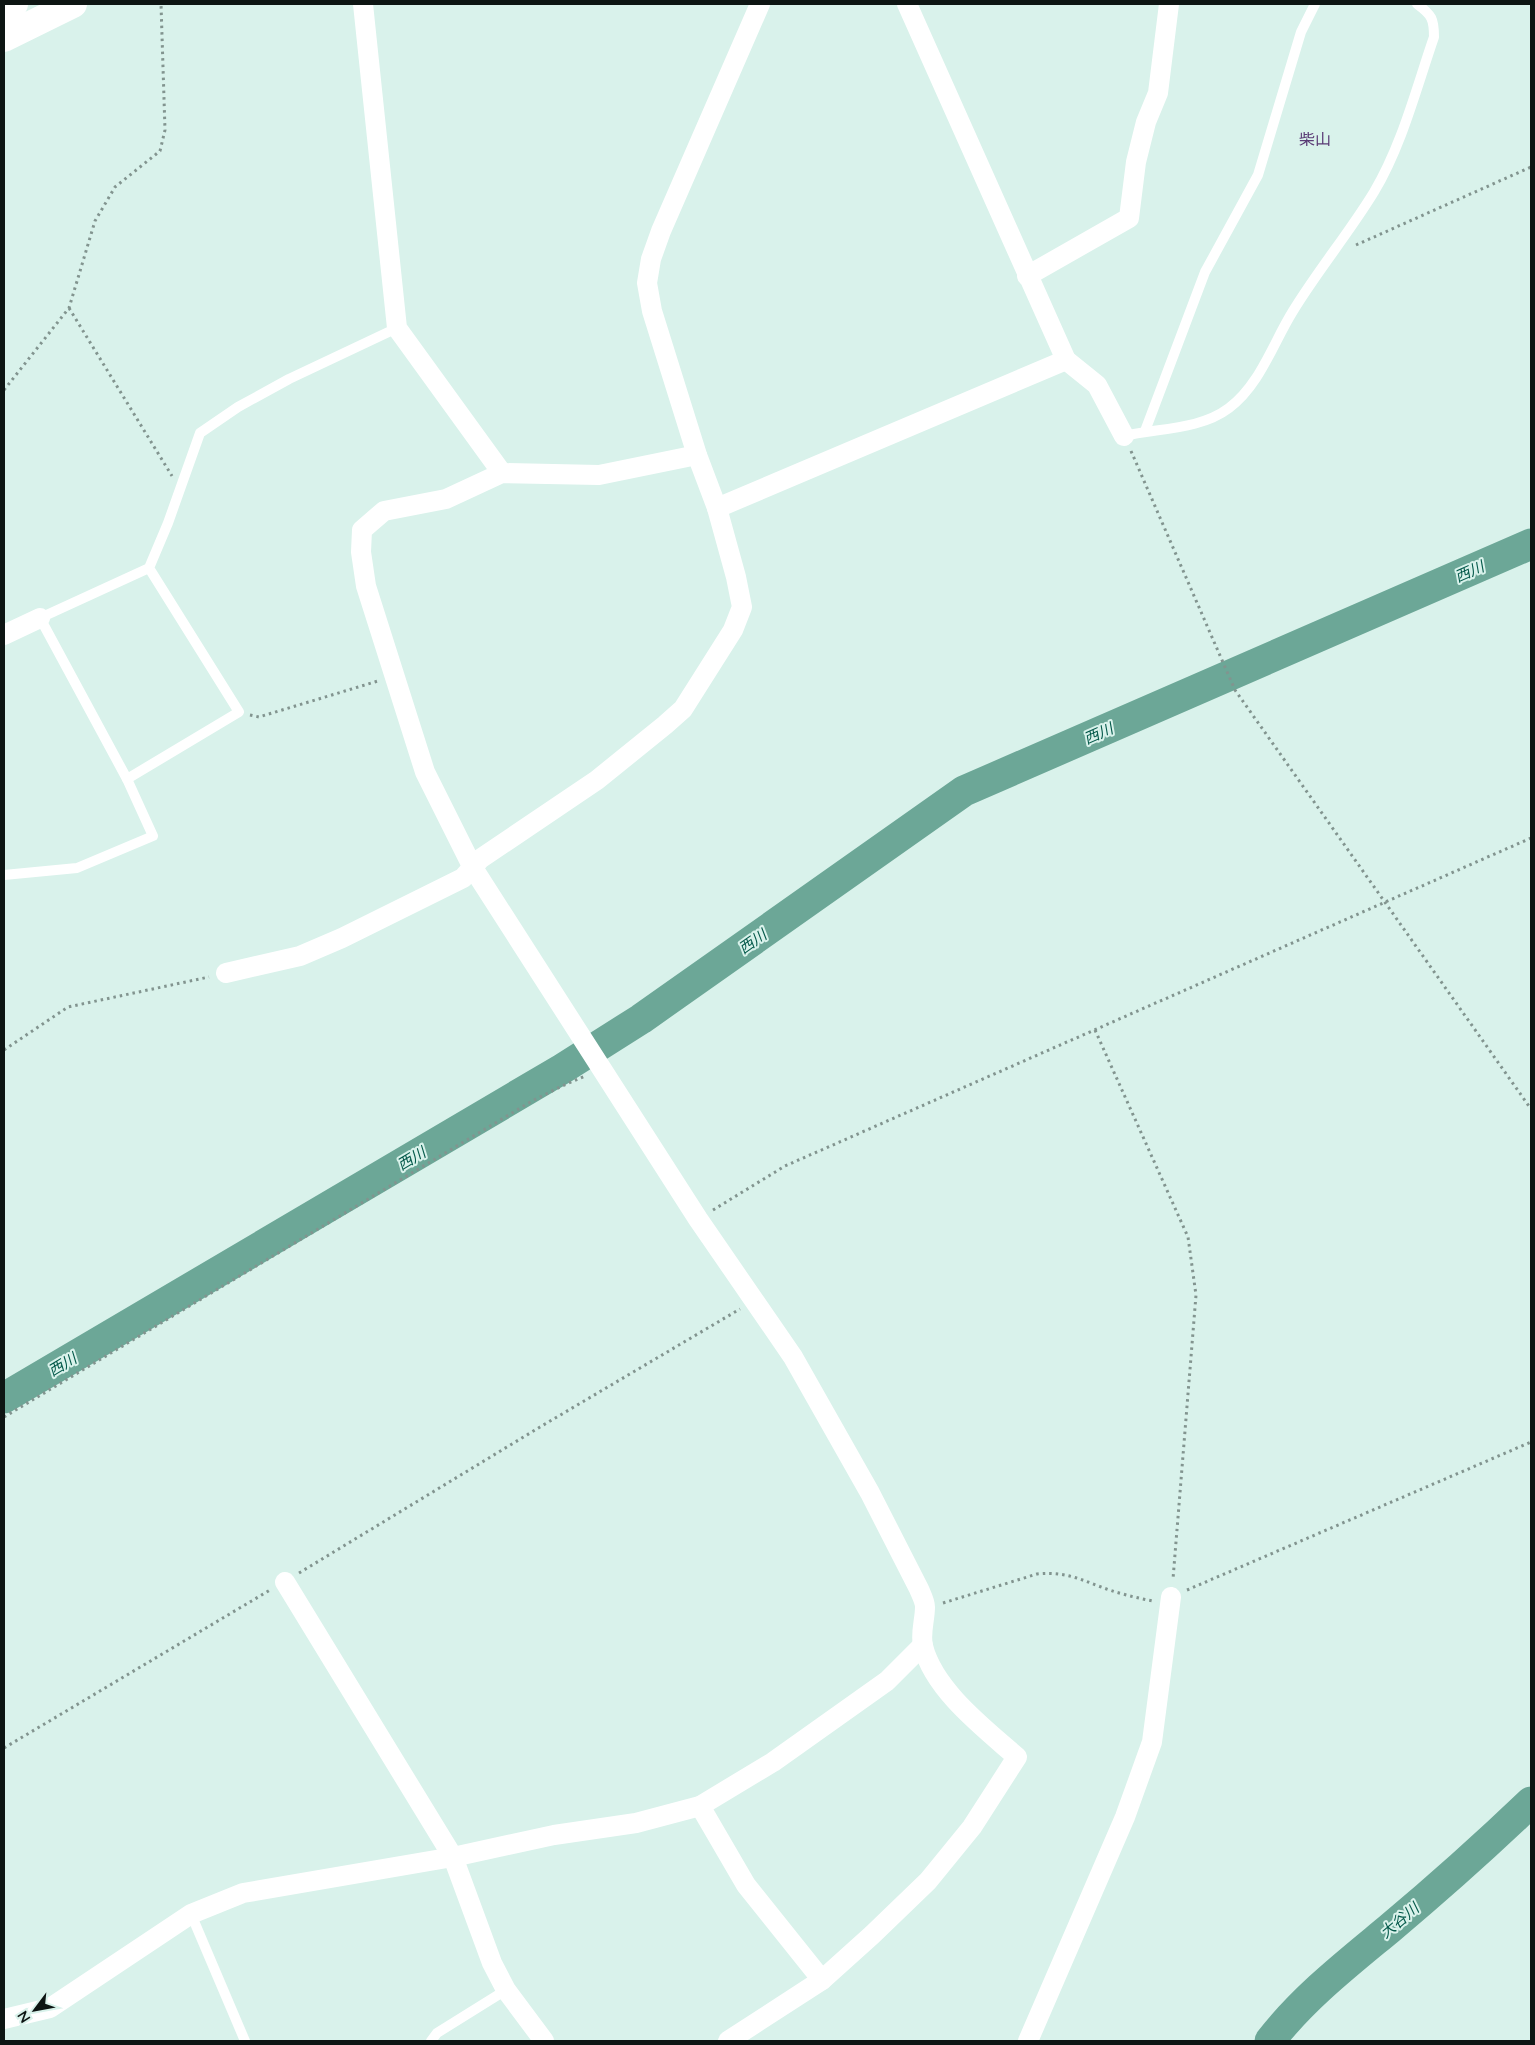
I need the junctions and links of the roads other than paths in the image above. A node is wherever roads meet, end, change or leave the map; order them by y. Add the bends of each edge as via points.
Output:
1 (14, 4) edge
2 (73, 4) edge
3 (363, 4) edge
4 (760, 4) edge
5 (907, 4) edge
6 (1169, 4) edge
7 (1315, 4) edge
8 (1417, 4) edge
9 (4, 9) edge
10 (4, 38) edge
11 (1027, 276) junction
12 (397, 328) junction
13 (1066, 360) junction
14 (1145, 431) junction
15 (1124, 436) joint
16 (697, 455) junction
17 (502, 473) junction
18 (716, 508) junction
19 (149, 568) junction
20 (40, 618) junction
21 (4, 635) edge
22 (127, 779) junction
23 (473, 868) junction
24 (4, 875) edge
25 (226, 973) road end
26 (285, 1582) road end
27 (1171, 1597) road end
28 (923, 1645) junction
29 (700, 1806) junction
30 (453, 1857) junction
31 (191, 1914) junction
32 (822, 1980) junction
33 (506, 1990) junction
34 (4, 2019) edge
35 (245, 2041) edge
36 (431, 2041) edge
37 (544, 2041) edge
38 (728, 2041) edge
39 (1028, 2041) edge

1 - 9 highway
2 - 10 highway
3 - 12 street
4 - 16 street via 650,259 647,283 652,311
5 - 11 street
6 - 11 street via 1158,93 1146,122 1136,162 1128,218
7 - 14 lane via 1301,32 1258,175 1205,272
8 - 14 lane via 1429,13 1434,23 1434,37 1398,145 1374,191 1293,311 1261,369 1230,408 1212,418 1188,426
11 - 13 street
12 - 17 street
12 - 19 lane via 238,407 200,433
13 - 15 street via 1097,385
13 - 18 street
14 - 15 lane
16 - 17 street via 599,475
16 - 18 street
17 - 23 street via 446,499 384,511 362,530 361,552 366,586 425,772
18 - 23 street via 742,607 733,630 683,709 597,780 480,859
19 - 20 lane
19 - 22 lane via 239,712
20 - 21 street
20 - 22 lane
22 - 24 lane via 153,836 77,868
23 - 25 street via 463,878 300,956
23 - 28 street via 698,1219 793,1357 919,1588 925,1605
26 - 30 street
27 - 39 street via 1152,1742 1125,1817
28 - 29 street via 887,1681 773,1762
28 - 32 street via 930,1665 950,1693 1017,1757 972,1827 928,1881
29 - 30 street via 636,1823 554,1834
29 - 32 street via 746,1885
30 - 31 street via 243,1893
30 - 33 street via 492,1963
31 - 34 street via 50,2008
31 - 35 lane
32 - 38 street
33 - 36 lane
33 - 37 street

